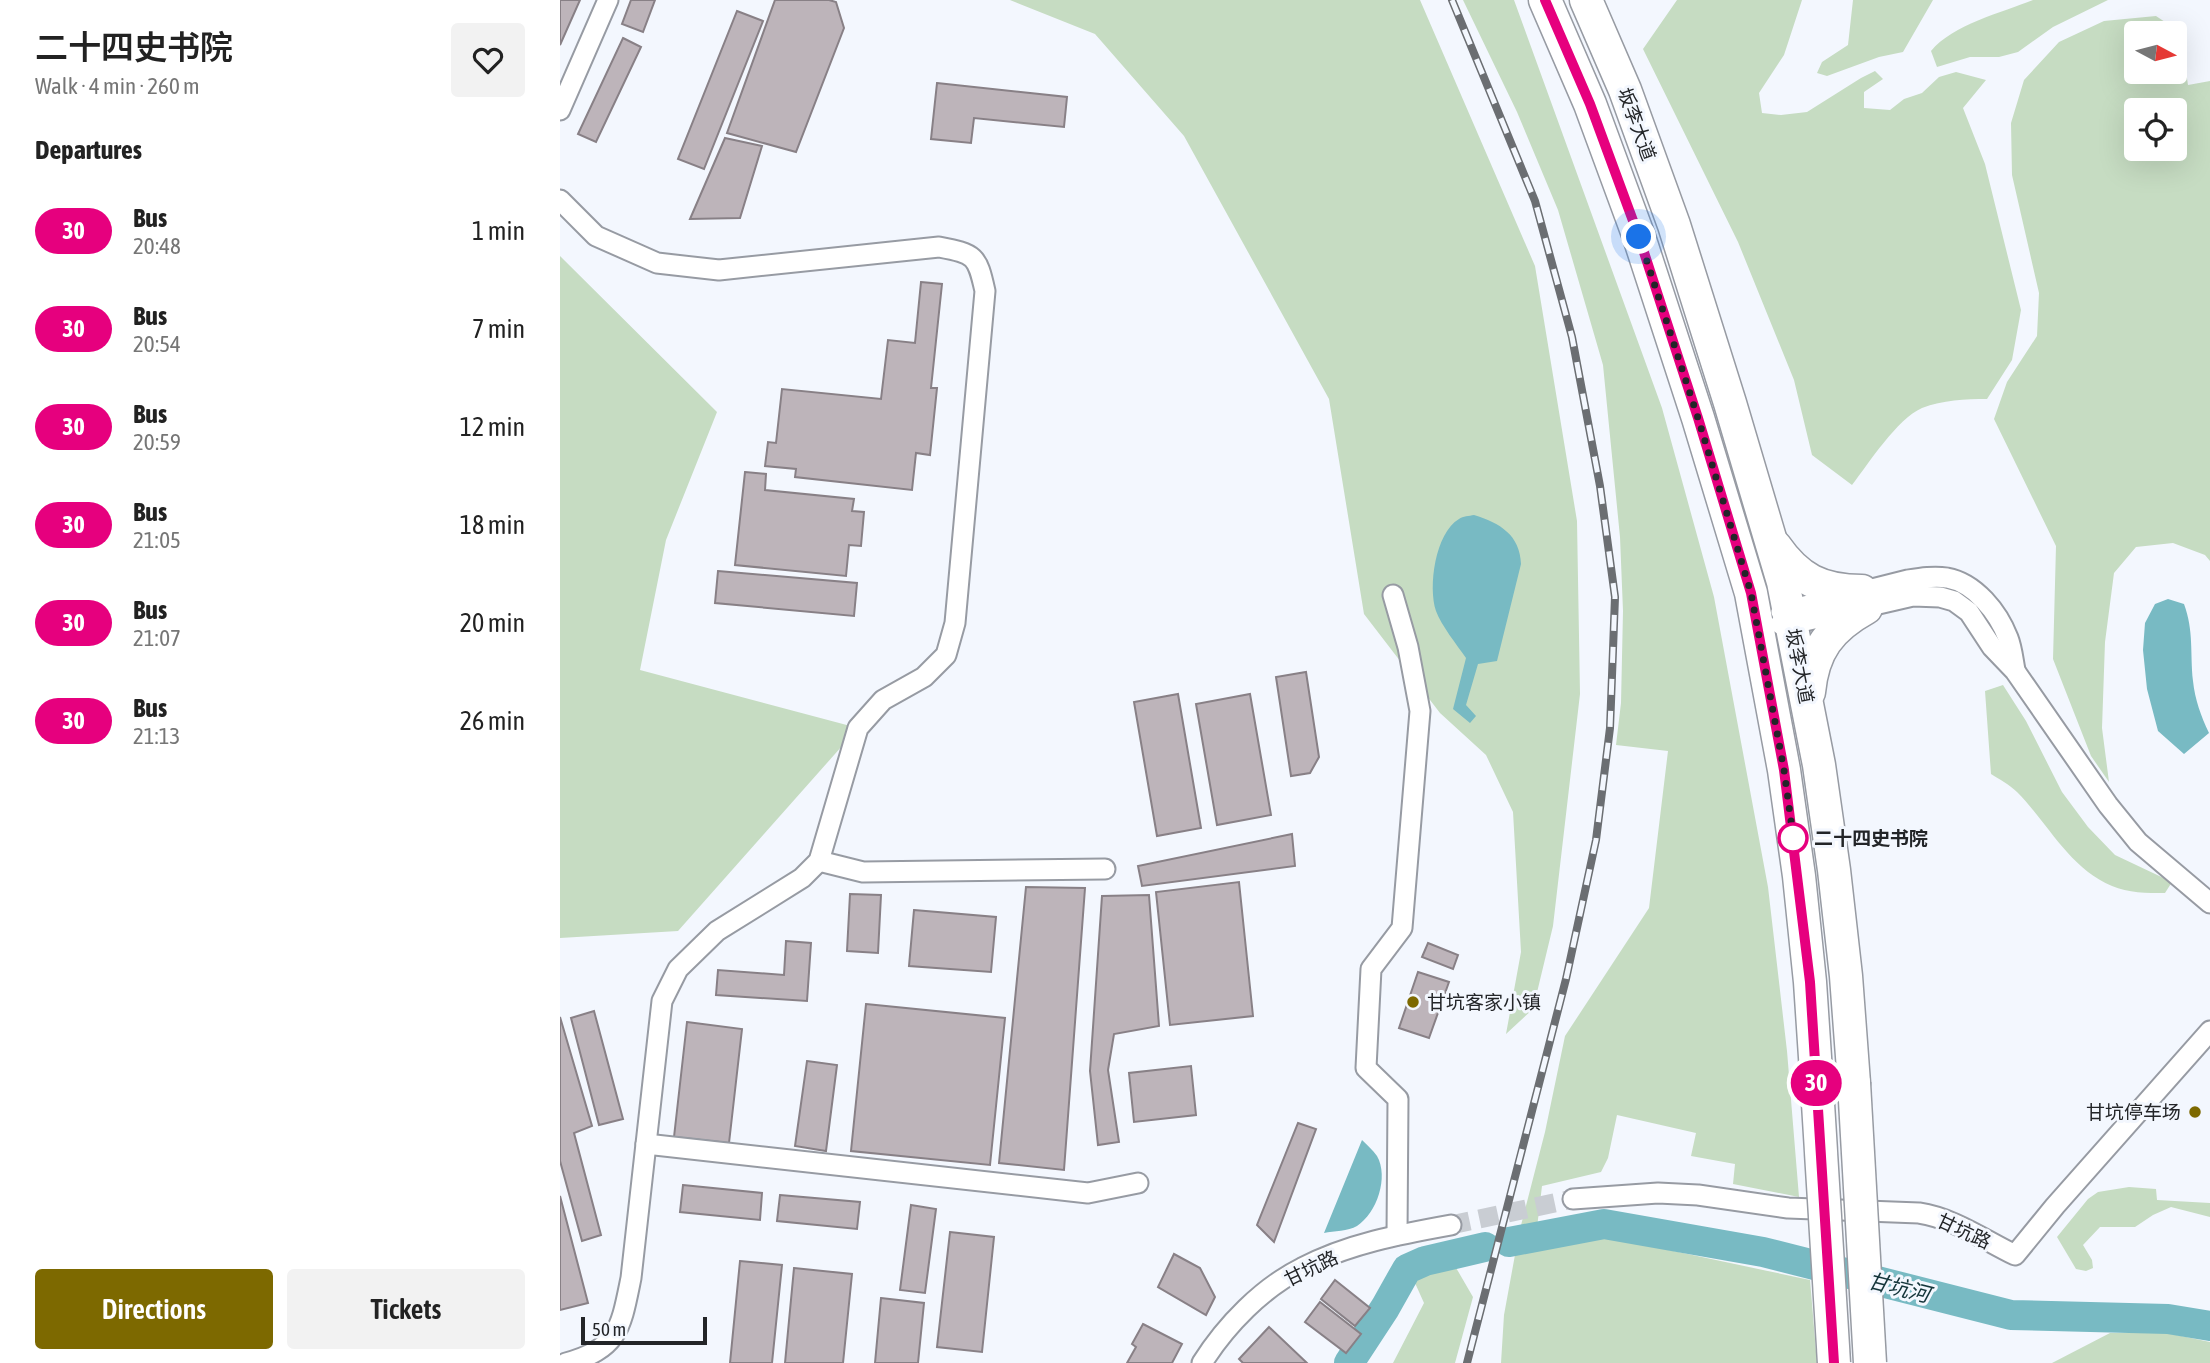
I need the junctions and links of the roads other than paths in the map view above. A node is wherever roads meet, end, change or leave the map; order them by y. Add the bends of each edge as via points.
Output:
1 (608, 0) edge
2 (1545, 0) edge
3 (1586, 0) edge
4 (560, 110) edge
5 (560, 200) edge
6 (1770, 539) junction
7 (1393, 595) dead end
8 (1864, 599) junction
9 (1790, 617) junction
10 (1757, 623) junction
11 (1807, 704) junction
12 (820, 861) junction
13 (1105, 869) dead end
14 (2210, 903) edge
15 (2210, 1031) edge
16 (646, 1144) junction
17 (1138, 1183) dead end
18 (1573, 1199) tunnel mouth
19 (1451, 1225) tunnel mouth
20 (1397, 1235) junction
21 (566, 1363) edge
22 (1202, 1363) edge
23 (1834, 1363) edge
24 (1870, 1363) edge

1 - 4 street
2 - 10 main road, 坂李大道 via 1639,237 1698,418
3 - 6 main road, 坂李大道 via 1625,90 1674,225
5 - 12 street via 596,236 657,263 719,270 939,247 967,252 979,265 985,291 955,623 946,655 924,677 883,700 858,728
6 - 8 main road via 1800,574
6 - 9 main road, 坂李大道
7 - 20 street via 1420,710 1402,928 1371,969 1366,1068 1398,1099
8 - 9 street
8 - 11 main road via 1824,642 1815,660
8 - 14 street via 1940,597 1969,612 2137,842
9 - 10 street
9 - 11 main road, 坂李大道
10 - 23 main road, 坂李大道, bridge via 1784,770 1810,982
11 - 24 main road, 坂李大道, bridge via 1846,976
12 - 13 street via 863,872
12 - 16 street via 802,878 717,931 678,970 662,1001
15 - 18 street, 甘坑路 via 2015,1255 1947,1221 1919,1213 1788,1208 1698,1195
16 - 17 street via 1088,1192
16 - 21 street via 623,1316 611,1340 590,1357
19 - 20 street, 甘坑路
20 - 22 street, 甘坑路 via 1325,1258 1282,1280 1255,1300

